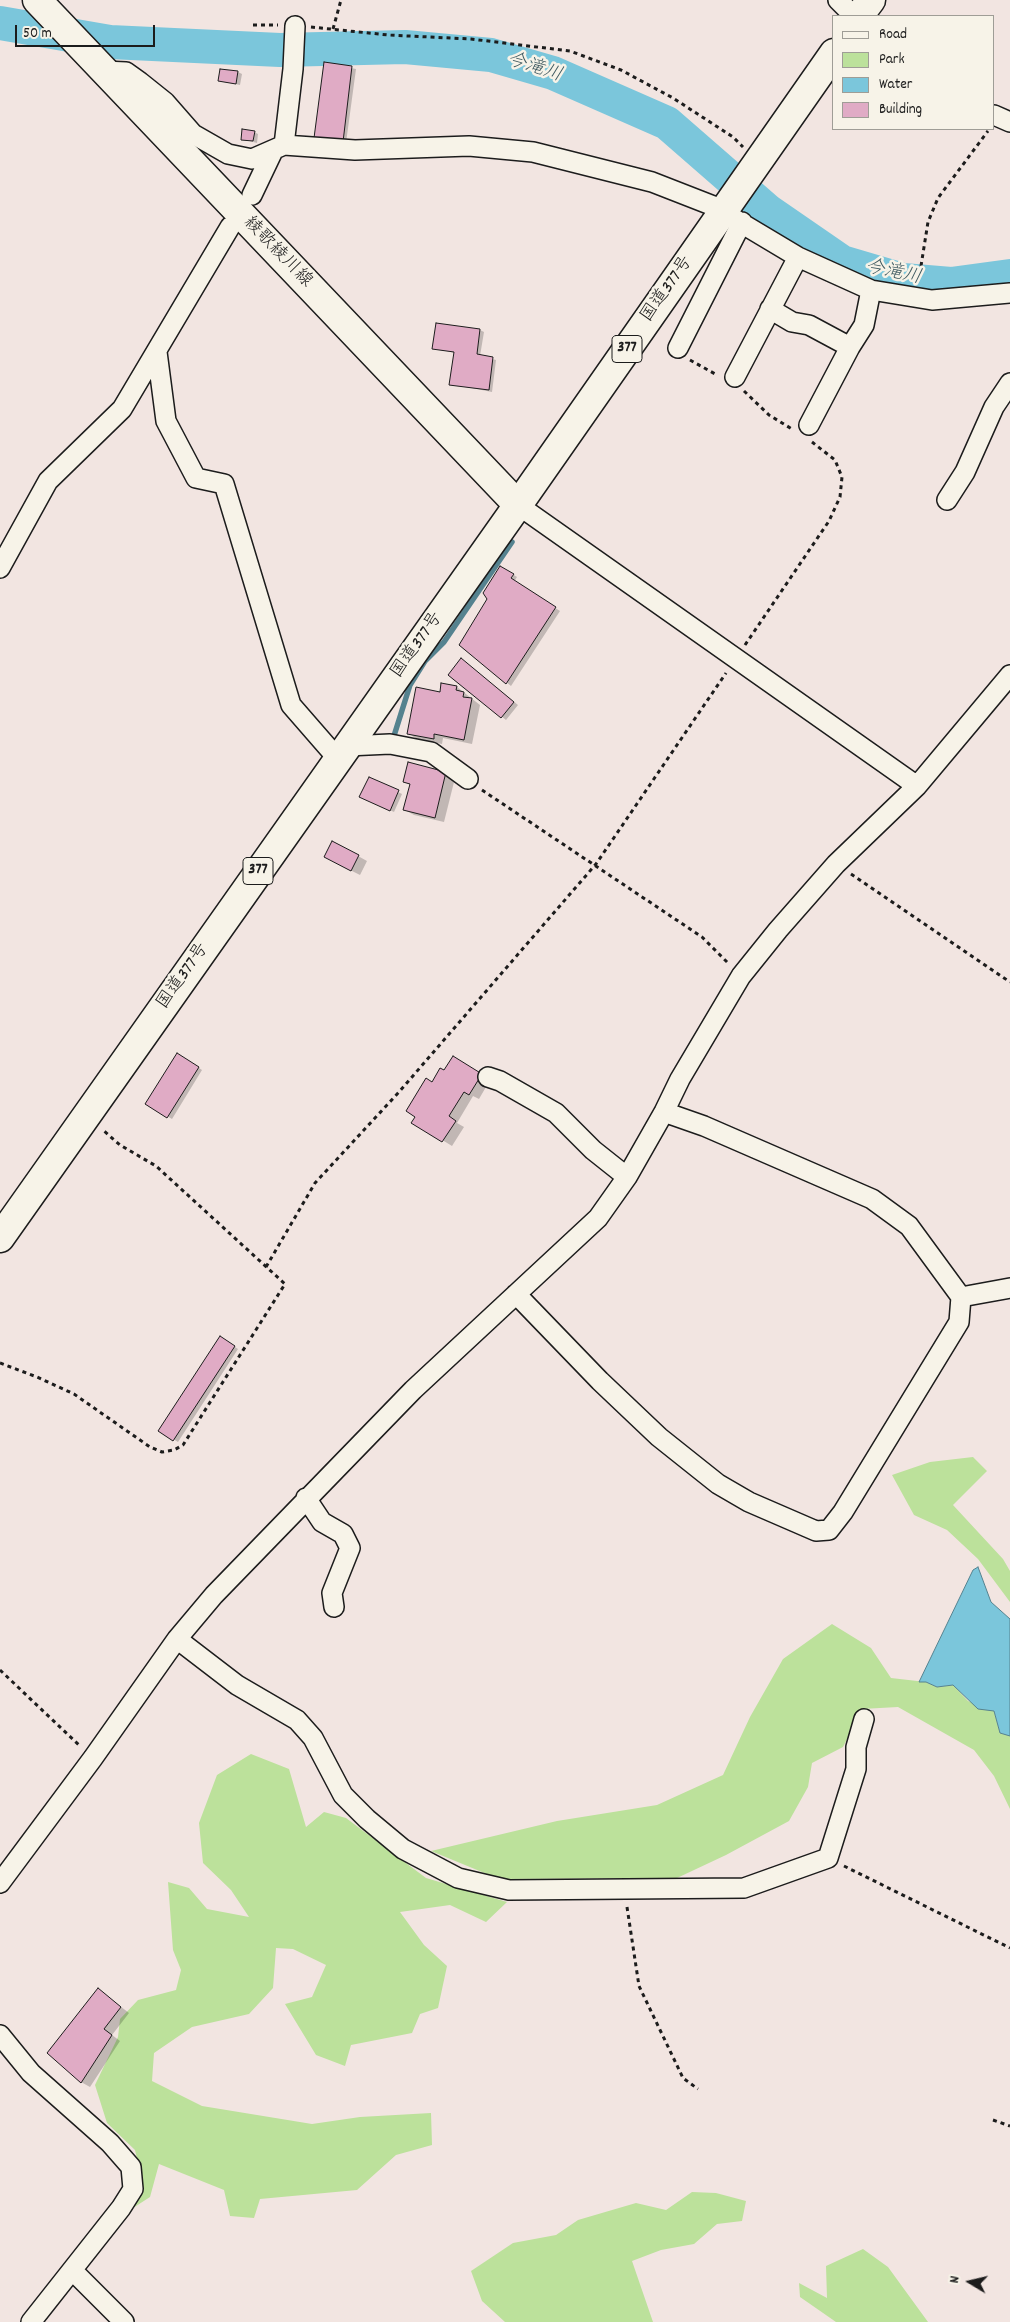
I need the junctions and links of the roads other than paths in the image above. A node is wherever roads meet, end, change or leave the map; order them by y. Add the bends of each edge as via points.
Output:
1 (37, 0) edge
2 (838, 0) edge
3 (871, 0) edge
4 (853, 15) edge
5 (860, 15) edge
6 (295, 26) road end
7 (832, 56) edge
8 (99, 66) junction
9 (995, 115) edge
10 (1010, 122) edge
11 (278, 148) junction
12 (252, 195) dead end
13 (734, 209) junction
14 (230, 227) dead end
15 (798, 257) junction
16 (871, 290) junction
17 (1010, 294) edge
18 (770, 309) junction
19 (850, 347) junction
20 (157, 352) junction
21 (680, 352) road end
22 (732, 381) road end
23 (1010, 383) edge
24 (804, 432) road end
25 (947, 500) dead end
26 (518, 505) junction
27 (0, 568) edge
28 (1010, 675) edge
29 (342, 752) junction
30 (468, 779) road end
31 (916, 786) junction
32 (488, 1077) dead end
33 (664, 1112) junction
34 (627, 1177) junction
35 (0, 1238) edge
36 (1010, 1288) edge
37 (516, 1294) junction
38 (961, 1297) junction
39 (306, 1498) junction
40 (334, 1607) dead end
41 (177, 1639) junction
42 (864, 1720) dead end
43 (0, 1883) edge
44 (0, 2035) edge
45 (72, 2270) junction
46 (31, 2322) edge
47 (124, 2322) edge

1 - 8 main road, 綾歌綾川線
2 - 4 street
3 - 5 main road
6 - 11 street via 293,69
7 - 13 main road, 国道377号 / 377 via 756,164
8 - 11 street via 126,72 165,102 193,134 228,154 252,159
8 - 26 main road, 綾歌綾川線
9 - 10 street
11 - 12 street
11 - 13 street via 355,150 469,146 534,152 652,182
13 - 15 street
13 - 21 street
13 - 26 main road, 国道377号 / 377
14 - 20 street
15 - 16 street
15 - 18 street
16 - 17 street via 932,300
16 - 19 street via 864,325
18 - 19 street via 792,322 809,324
18 - 22 street
19 - 24 street
20 - 27 street via 122,410 48,481
20 - 29 street via 166,422 196,478 224,484 291,704
23 - 25 street via 994,407 965,472
26 - 29 main road, 国道377号 / 377
26 - 31 street
28 - 31 street
29 - 30 street via 390,744 432,752
29 - 35 main road, 国道377号 / 377
31 - 33 street via 836,864 741,976
32 - 34 street via 556,1113 593,1150
33 - 34 street
33 - 38 street via 704,1126 872,1199 909,1226
34 - 37 street via 598,1218
36 - 38 street
37 - 38 street via 600,1381 660,1437 718,1484 749,1502 816,1531 829,1530 843,1512 959,1322
37 - 39 street via 413,1390
39 - 40 street via 322,1522 343,1534 350,1548 332,1592
39 - 41 street
41 - 42 street via 237,1685 297,1720 313,1738 343,1795 403,1849 458,1878 509,1890 744,1888 828,1858 856,1769 856,1747
41 - 43 street
44 - 45 street via 31,2073 110,2143 131,2167 133,2189
45 - 46 street
45 - 47 street

